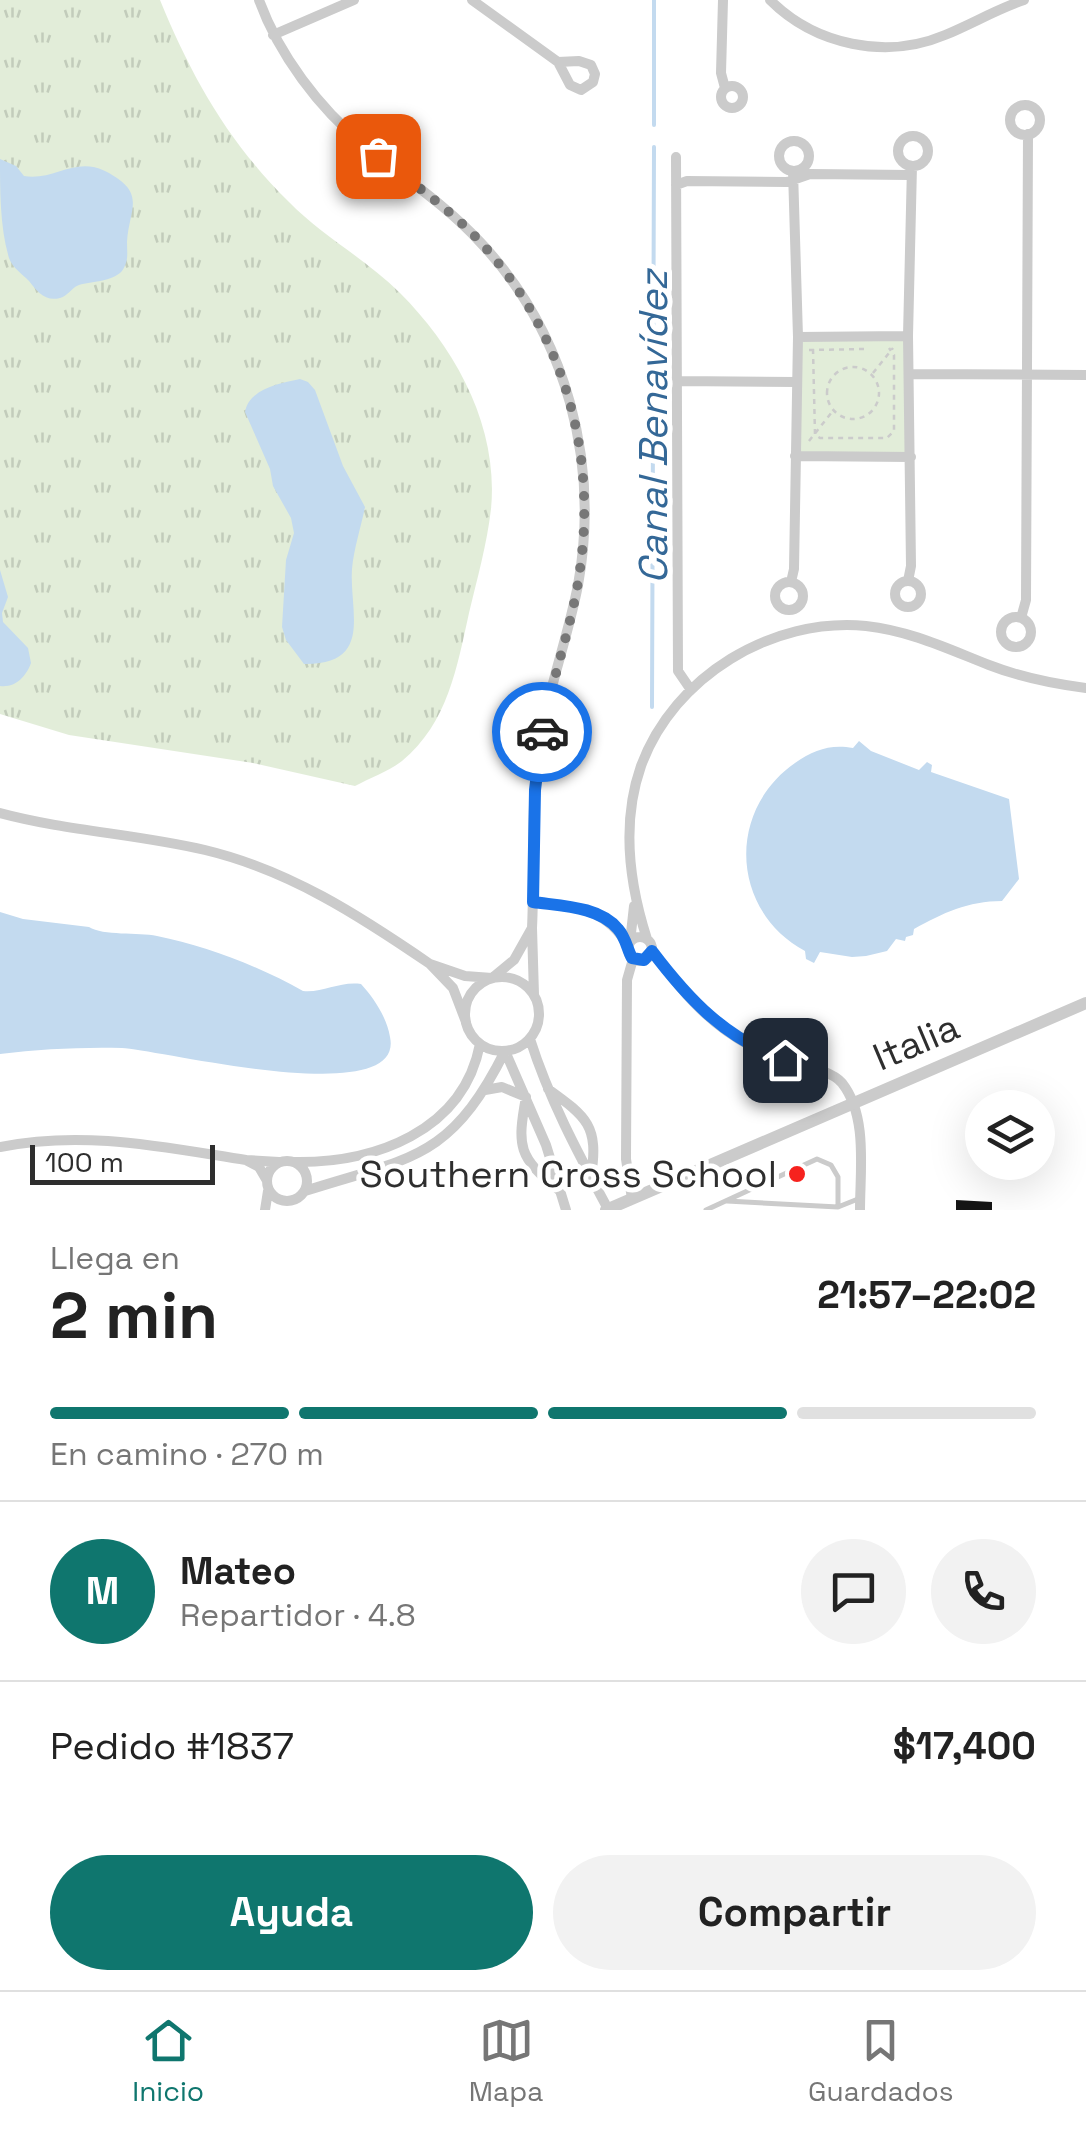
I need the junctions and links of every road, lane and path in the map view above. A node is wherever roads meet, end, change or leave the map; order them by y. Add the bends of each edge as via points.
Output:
1 (258, 0) edge
2 (354, 0) edge
3 (472, 0) edge
4 (724, 0) edge
5 (770, 0) edge
6 (1024, 0) edge
7 (274, 35) junction
8 (558, 62) dead end
9 (725, 88) dead end
10 (1028, 134) dead end
11 (676, 156) dead end
12 (794, 176) junction
13 (676, 186) junction
14 (908, 336) junction
15 (798, 338) junction
16 (870, 349) dead end
17 (891, 349) junction
18 (872, 374) junction
19 (910, 374) junction
20 (1028, 374) junction
21 (1086, 375) edge
22 (677, 381) junction
23 (797, 382) junction
24 (834, 410) junction
25 (814, 434) junction
26 (796, 456) junction
27 (911, 457) junction
28 (791, 582) dead end
29 (908, 582) junction
30 (906, 607) junction
31 (1021, 618) dead end
32 (900, 632) junction
33 (1086, 688) edge
34 (691, 690) junction
35 (0, 813) edge
36 (634, 895) junction
37 (533, 902) junction
38 (532, 928) junction
39 (647, 939) junction
40 (629, 944) junction
41 (652, 951) junction
42 (632, 958) junction
43 (430, 964) junction
44 (492, 978) junction
45 (534, 995) junction
46 (1086, 1003) edge
47 (466, 1022) junction
48 (530, 1039) junction
49 (480, 1044) junction
50 (504, 1051) junction
51 (548, 1089) junction
52 (486, 1090) junction
53 (526, 1097) junction
54 (851, 1102) junction
55 (0, 1147) edge
56 (246, 1160) junction
57 (280, 1162) junction
58 (294, 1162) junction
59 (591, 1177) junction
60 (267, 1186) junction
61 (559, 1190) junction
62 (305, 1191) junction
63 (860, 1197) junction
64 (727, 1200) junction
65 (292, 1201) junction
66 (633, 1204) edge
67 (838, 1207) junction
68 (265, 1210) edge
69 (274, 1210) edge
70 (566, 1210) edge
71 (607, 1210) edge
72 (706, 1210) edge
73 (860, 1210) edge

1 - 7 street
2 - 7 street
3 - 8 street
4 - 9 street
5 - 6 street via 828,38 888,48 944,36
7 - 37 street via 330,112 483,245 535,316 564,382 586,513 576,592 539,744
10 - 20 street
11 - 13 street
12 - 13 street
12 - 14 street via 911,170
12 - 15 street
13 - 22 street
14 - 15 street
14 - 17 path
14 - 19 street
15 - 23 street
16 - 25 path via 813,350
17 - 18 path
17 - 25 path via 894,434
18 - 24 path via 856,366 838,371 828,385
18 - 24 path via 879,397 871,412 856,419
19 - 20 street
19 - 27 street
20 - 21 street
20 - 31 street
22 - 23 street
22 - 34 street via 678,671
23 - 26 street
24 - 25 path
25 - 26 path
26 - 27 street
26 - 28 street
27 - 29 street
29 - 30 street via 896,592
29 - 30 street via 922,595
30 - 32 street
32 - 33 street via 1010,672
32 - 34 street via 838,625 786,634 746,650
34 - 36 street via 642,766 629,830
35 - 43 street via 243,860 329,898
36 - 39 street
36 - 40 street
37 - 38 street
37 - 40 street via 600,916
38 - 44 street via 514,960
38 - 45 street
39 - 40 street
39 - 41 street
40 - 42 street
41 - 42 street via 644,960
41 - 54 street via 696,1006 728,1033 836,1076
42 - 66 street via 626,1139
43 - 44 street
43 - 47 street via 454,988
44 - 45 street via 516,980
44 - 47 street via 473,990
45 - 48 street via 539,1018
46 - 54 street, Italia
47 - 49 street
48 - 50 street
48 - 51 street
49 - 50 street
49 - 58 street via 470,1078 422,1131 360,1157
50 - 52 street
50 - 53 street
51 - 59 street
51 - 59 street via 588,1123 595,1150
52 - 53 street via 511,1088
52 - 62 street via 426,1150
53 - 61 street
53 - 61 street via 524,1154
54 - 63 street via 860,1130
54 - 66 street, Italia
55 - 56 street via 97,1139
56 - 57 street
56 - 60 street via 259,1167
57 - 58 street
57 - 60 street
58 - 62 street via 305,1171
59 - 71 street
60 - 65 street via 276,1198
60 - 68 street
61 - 70 street
62 - 65 street
63 - 67 lane
63 - 73 street
64 - 67 lane
64 - 67 lane via 817,1160 836,1170
64 - 72 lane
65 - 69 street
66 - 71 street, Italia

